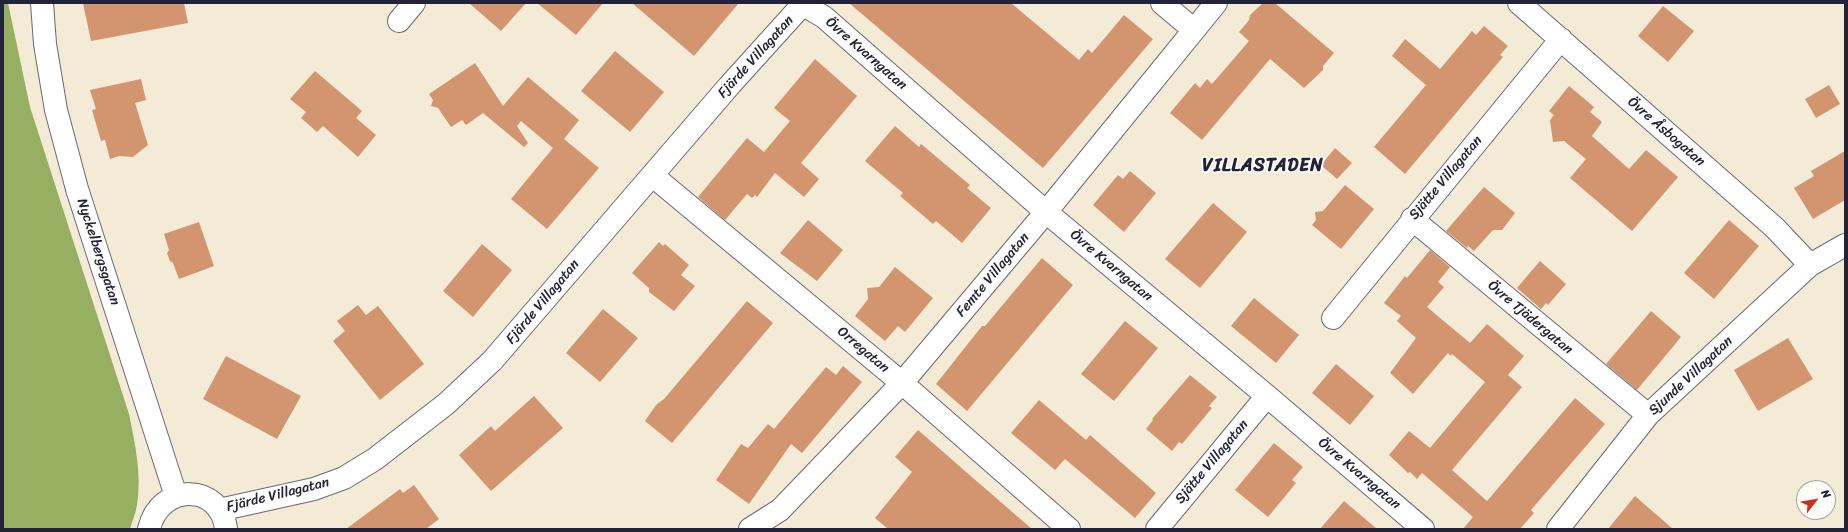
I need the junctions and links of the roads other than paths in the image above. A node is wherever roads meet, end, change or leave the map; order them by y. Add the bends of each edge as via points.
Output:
1 (42, 3) edge
2 (414, 3) edge
3 (1162, 3) edge
4 (1216, 3) edge
5 (1519, 3) edge
6 (802, 4) edge
7 (399, 21) dead end
8 (1194, 30) junction
9 (1561, 40) junction
10 (653, 176) junction
11 (1046, 212) junction
12 (1412, 220) junction
13 (1845, 245) edge
14 (1810, 265) junction
15 (1333, 318) dead end
16 (902, 383) junction
17 (1267, 396) junction
18 (1648, 415) junction
19 (176, 496) junction
20 (223, 520) edge
21 (149, 529) edge
22 (750, 529) edge
23 (1069, 529) edge
24 (1157, 529) edge
25 (1423, 529) edge
26 (1558, 529) edge

1 - 19 street, Nyckelbergsgatan via 45,44 56,110 77,188
2 - 7 street
3 - 8 street
4 - 8 street, Femte Villagatan
5 - 9 street, Övre Åsbogatan
6 - 10 street, Fjärde Villagatan
6 - 11 street, Övre Kvarngatan via 824,17
8 - 11 street, Femte Villagatan
9 - 12 street, Sjätte Villagatan
9 - 14 street, Övre Åsbogatan via 1775,228
10 - 16 street, Orregatan
10 - 20 street, Fjärde Villagatan via 492,361 446,404 375,459 344,478
11 - 16 street, Femte Villagatan
11 - 17 street, Övre Kvarngatan
12 - 15 street, Sjätte Villagatan
12 - 18 street, Övre Tjädergatan
13 - 14 street, Sjunde Villagatan
14 - 18 street, Sjunde Villagatan
16 - 22 street, Femte Villagatan via 780,510
16 - 23 street, Orregatan
17 - 24 street, Sjätte Villagatan
17 - 25 street, Övre Kvarngatan
18 - 26 street, Sjunde Villagatan
19 - 20 street via 200,496 211,502
19 - 21 street via 155,511

